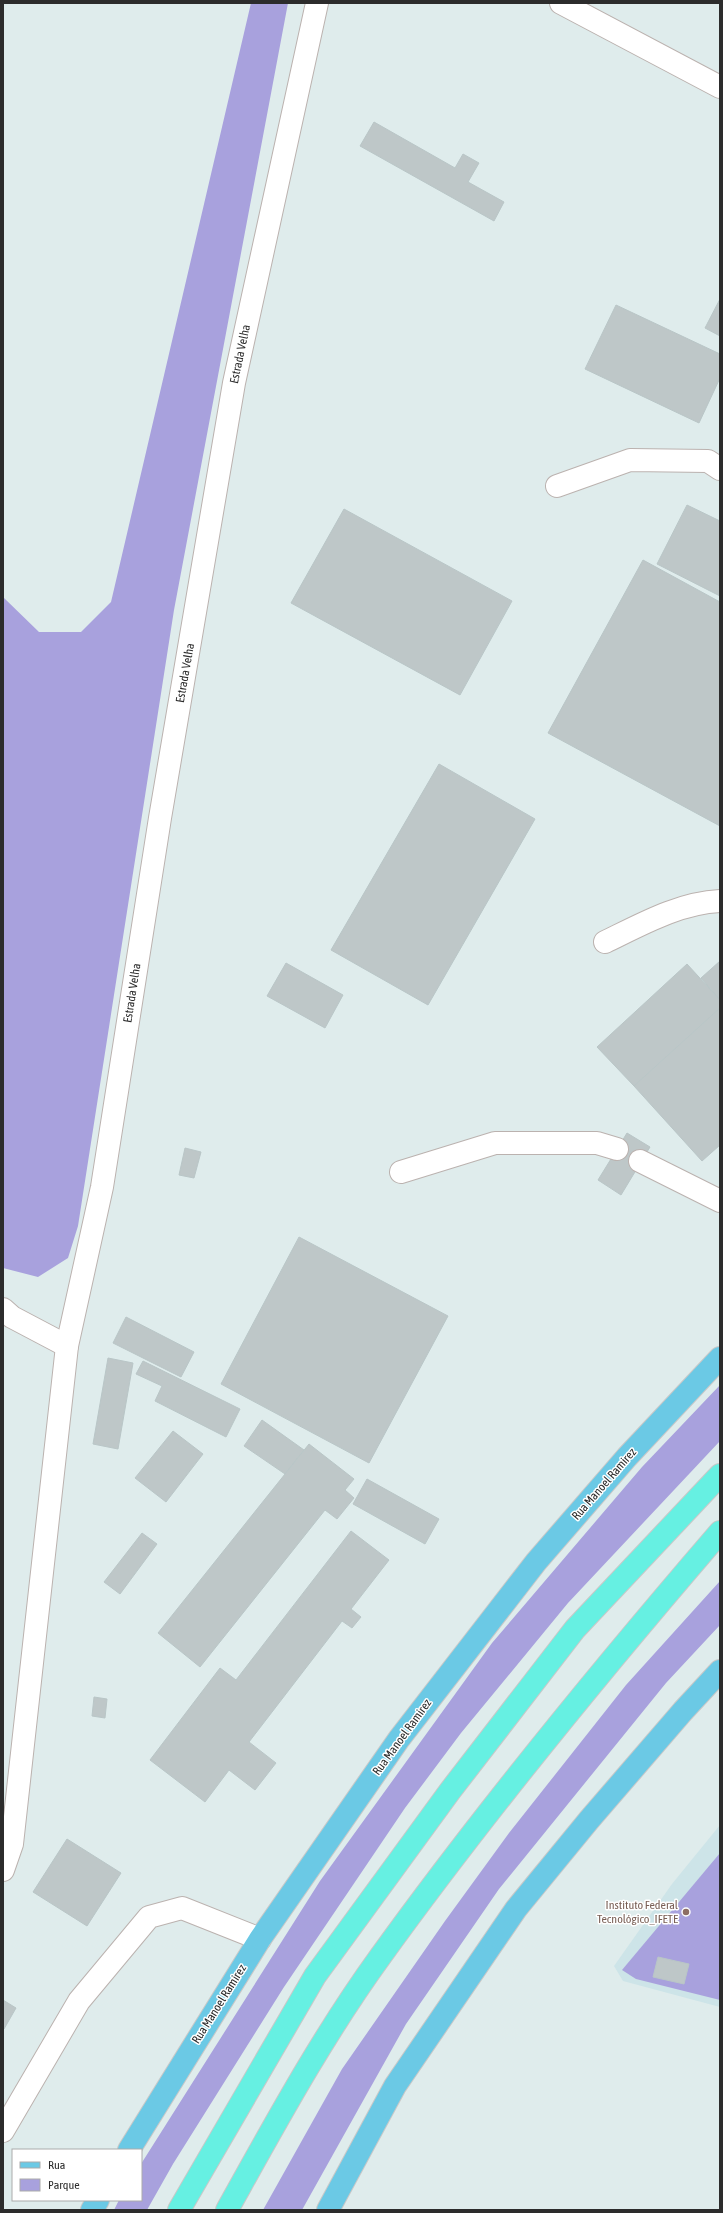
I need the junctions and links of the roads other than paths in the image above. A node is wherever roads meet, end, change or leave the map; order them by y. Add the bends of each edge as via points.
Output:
1 (317, 3) edge
2 (561, 3) edge
3 (720, 87) edge
4 (720, 469) edge
5 (557, 486) dead end
6 (720, 901) edge
7 (605, 942) dead end
8 (617, 1150) dead end
9 (640, 1161) dead end
10 (402, 1172) dead end
11 (720, 1201) edge
12 (3, 1309) edge
13 (67, 1346) junction
14 (720, 1358) edge
15 (720, 1475) edge
16 (720, 1532) edge
17 (720, 1671) edge
18 (3, 1870) edge
19 (260, 1939) junction
20 (3, 2130) edge
21 (130, 2149) edge
22 (97, 2201) edge
23 (92, 2210) edge
24 (179, 2210) edge
25 (227, 2210) edge
26 (328, 2210) edge

1 - 13 street, Estrada Velha via 234,383 160,818 102,1187
2 - 3 street
4 - 5 street via 708,461 630,460
6 - 7 street via 702,902 660,916
8 - 10 street via 597,1143 495,1143
9 - 11 street
12 - 13 street via 12,1317
13 - 18 street, Estrada Velha via 12,1844
14 - 19 main road, Rua Manoel Ramirez via 627,1456 536,1562 399,1740
15 - 24 highway via 574,1630 450,1791 315,1976
16 - 25 highway via 616,1653 379,1958 313,2058
17 - 26 main road via 682,1710 516,1908 395,2086
19 - 20 street via 182,1908 149,1917 79,2001
19 - 21 main road, Rua Manoel Ramirez
22 - 23 main road

